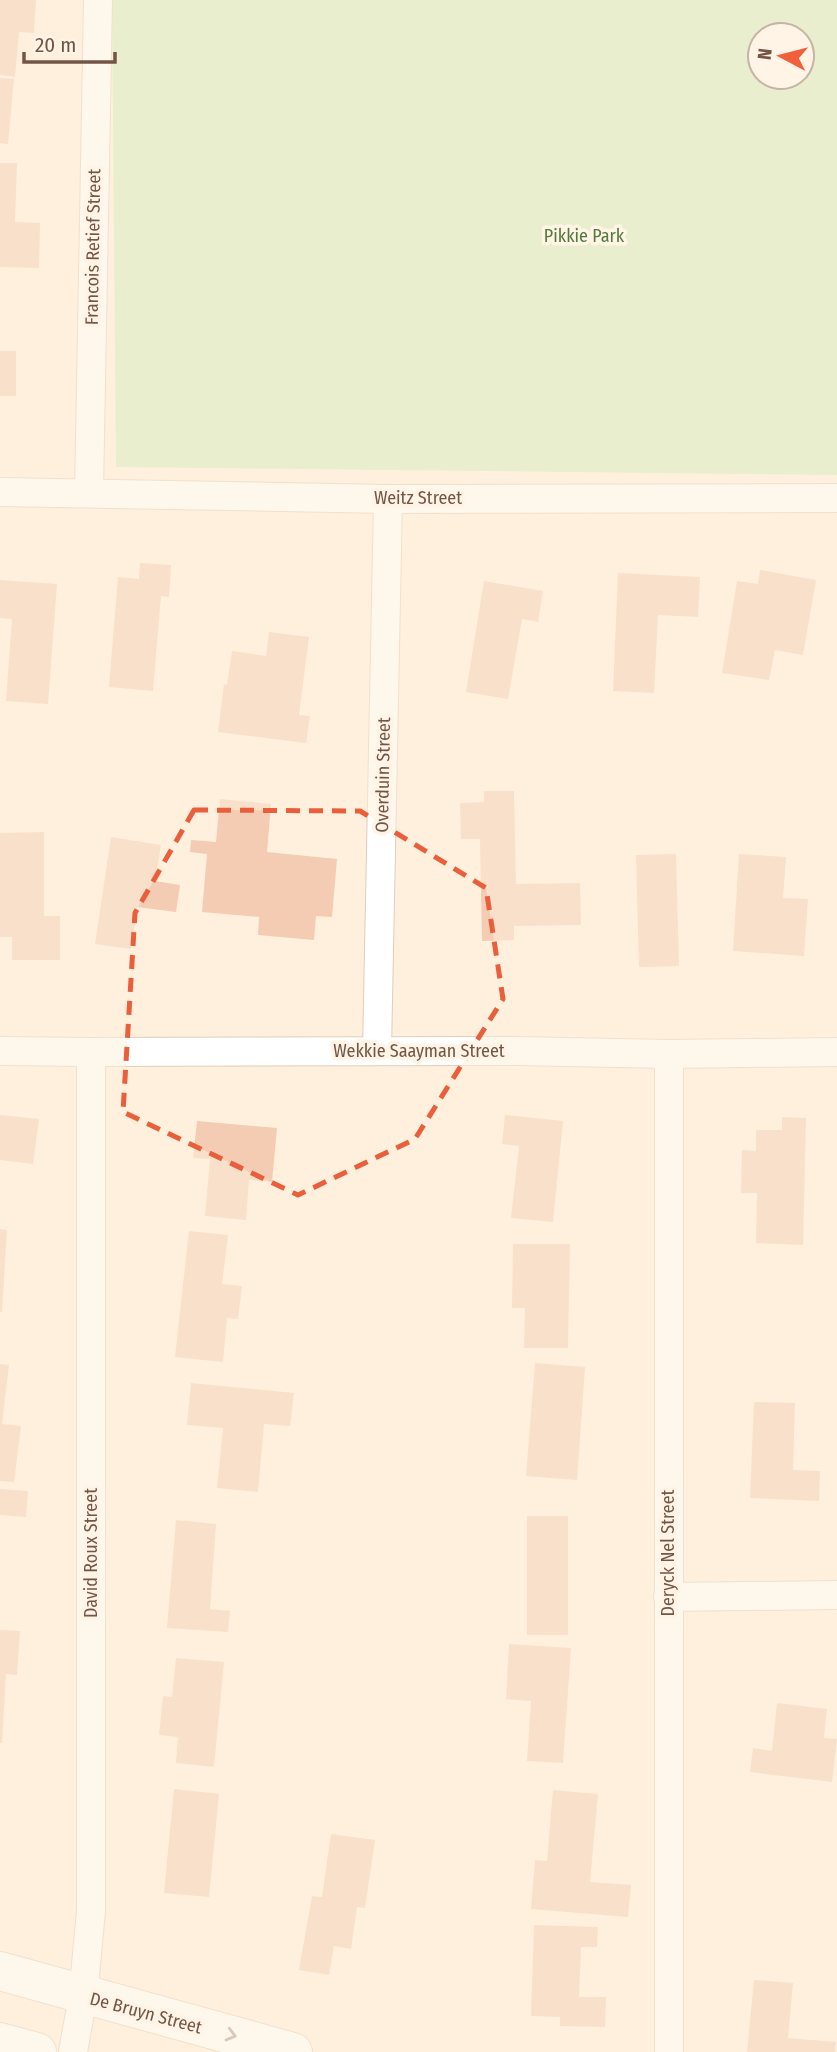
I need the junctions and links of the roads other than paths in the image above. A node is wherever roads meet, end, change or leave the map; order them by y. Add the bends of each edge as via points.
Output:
1 (98, 0) edge
2 (0, 492) edge
3 (89, 493) junction
4 (837, 498) edge
5 (388, 499) junction
6 (0, 1051) edge
7 (377, 1051) junction
8 (91, 1052) junction
9 (837, 1052) edge
10 (669, 1054) junction
11 (837, 1595) edge
12 (668, 1597) junction
13 (0, 1971) edge
14 (83, 1996) junction
15 (0, 2042) edge
16 (37, 2052) edge
17 (73, 2052) edge
18 (293, 2052) edge
19 (669, 2052) edge

1 - 3 street, Francois Retief Street
2 - 3 street, Weitz Street
3 - 5 street, Weitz Street
4 - 5 street, Weitz Street
5 - 7 street, Overduin Street
6 - 8 street, Wekkie Saayman Street
7 - 8 street, Wekkie Saayman Street
7 - 10 street, Wekkie Saayman Street
8 - 14 street, David Roux Street via 91,1911
9 - 10 street, Wekkie Saayman Street
10 - 12 street, Deryck Nel Street
11 - 12 street
12 - 19 street, Deryck Nel Street
13 - 14 street, De Bruyn Street
14 - 17 street, David Roux Street
14 -> 18 street, De Bruyn Street
15 - 16 street

